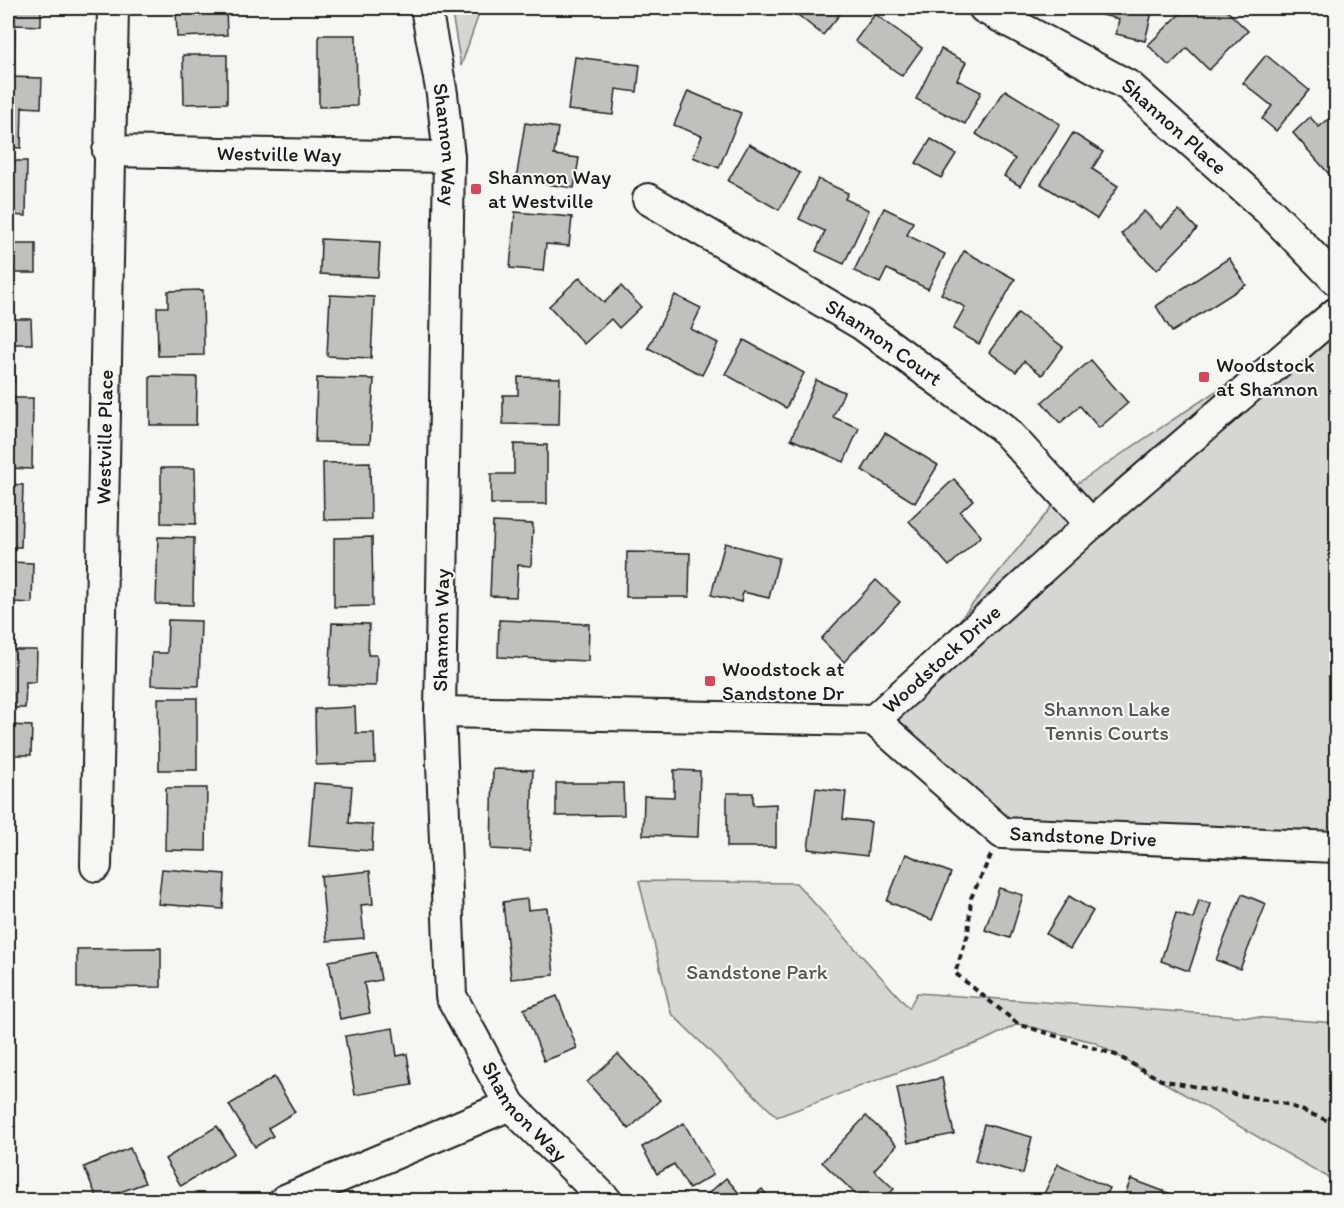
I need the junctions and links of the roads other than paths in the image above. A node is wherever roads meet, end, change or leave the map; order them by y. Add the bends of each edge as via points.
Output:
1 (112, 8) edge
2 (426, 8) edge
3 (984, 8) edge
4 (108, 151) junction
5 (449, 157) junction
6 (648, 199) dead end
7 (1336, 280) edge
8 (1336, 313) edge
9 (1091, 524) junction
10 (440, 712) junction
11 (873, 720) junction
12 (1336, 847) edge
13 (96, 866) dead end
14 (510, 1105) junction
15 (285, 1200) edge
16 (606, 1200) edge

1 - 4 street, Westville Place
2 - 5 street, Shannon Way
3 - 7 street, Shannon Place via 1129,86 1268,210
4 - 5 street, Westville Way
4 - 13 street, Westville Place
5 - 10 street, Shannon Way
6 - 9 street, Shannon Court via 861,324 1002,427
8 - 9 street, Woodstock Drive
9 - 11 street, Woodstock Drive
10 - 11 street, Woodstock Drive
10 - 14 street, Shannon Way via 451,996
11 - 12 street, Sandstone Drive via 1002,833
14 - 15 street
14 - 16 street, Shannon Way

